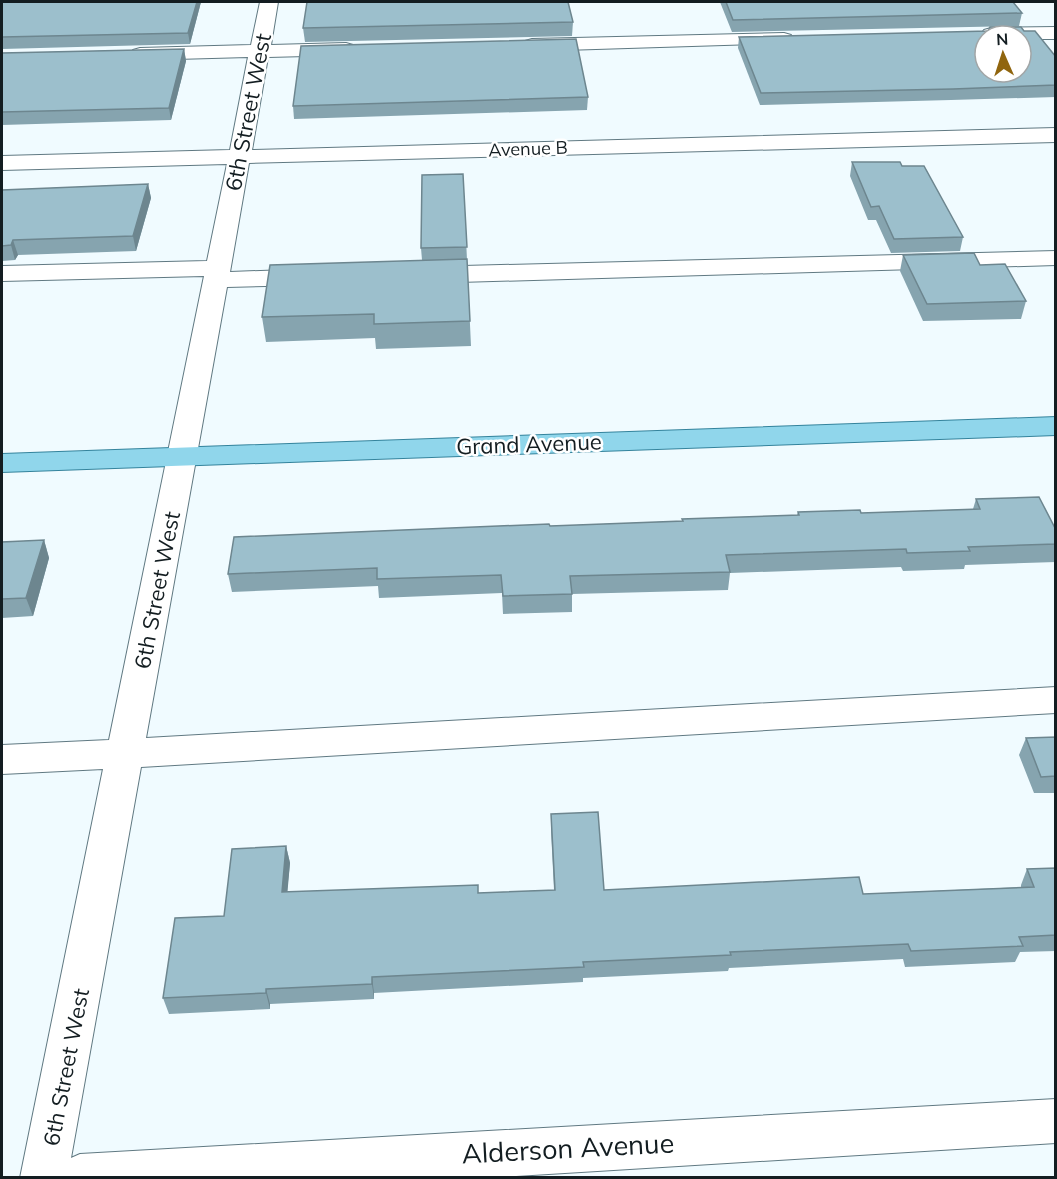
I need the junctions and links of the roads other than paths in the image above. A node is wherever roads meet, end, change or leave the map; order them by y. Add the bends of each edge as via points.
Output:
1 (269, 2) edge
2 (1056, 33) edge
3 (970, 35) edge
4 (804, 39) edge
5 (508, 45) edge
6 (366, 49) edge
7 (259, 51) junction
8 (121, 54) edge
9 (1056, 135) edge
10 (239, 156) junction
11 (2, 163) edge
12 (1056, 258) edge
13 (2, 273) edge
14 (217, 274) junction
15 (402, 275) edge
16 (342, 277) edge
17 (1056, 426) edge
18 (182, 456) junction
19 (2, 463) edge
20 (1056, 700) edge
21 (125, 754) junction
22 (2, 759) edge
23 (1056, 1121) edge
24 (45, 1178) edge
25 (80, 1178) edge

1 - 7 street, 6th Street West
2 - 3 street
4 - 5 street
6 - 7 street
7 - 8 street
7 - 10 street, 6th Street West
9 - 10 street, Avenue B
10 - 11 street, Avenue B
10 - 14 street, 6th Street West
12 - 15 street
13 - 14 street
14 - 16 street
14 - 18 street, 6th Street West
17 - 18 main road, Grand Avenue
18 - 19 main road, Grand Avenue
18 - 21 street, 6th Street West
20 - 21 street
21 - 22 street
21 - 24 street, 6th Street West
23 - 25 street, Alderson Avenue

